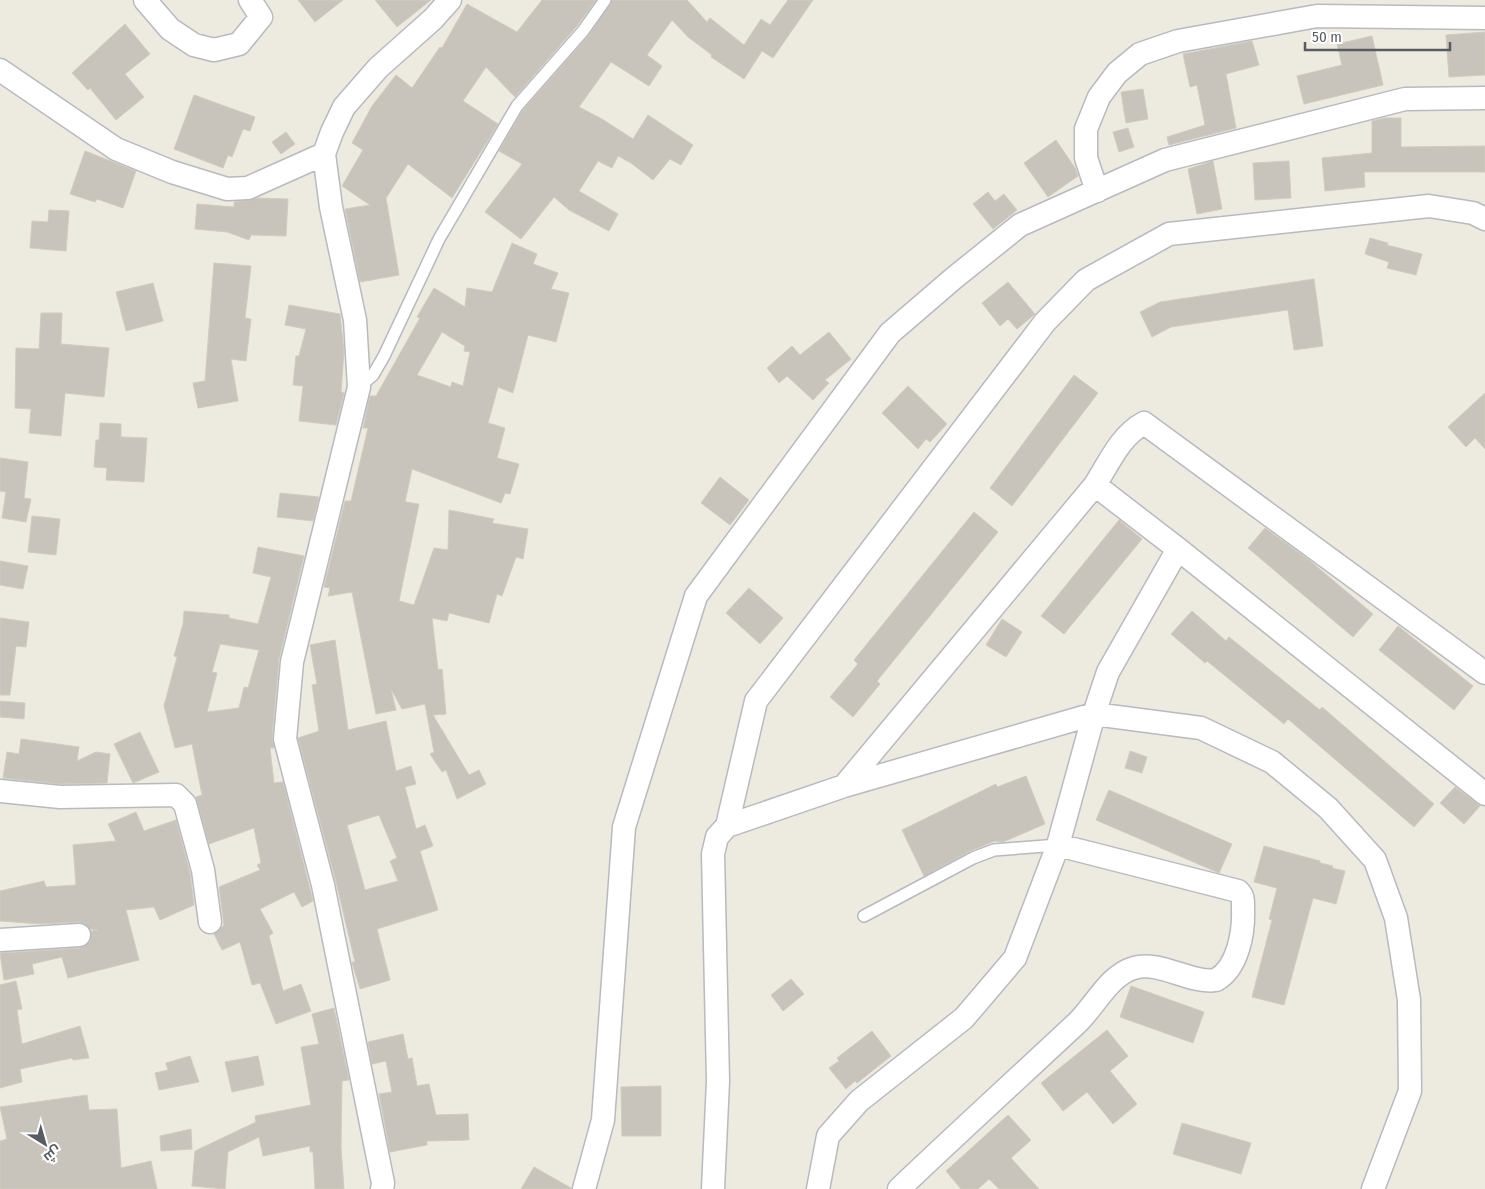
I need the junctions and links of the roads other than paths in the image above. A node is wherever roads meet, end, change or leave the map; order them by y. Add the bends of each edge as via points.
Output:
1 (145, 0) edge
2 (250, 0) edge
3 (450, 0) edge
4 (605, 0) edge
5 (1485, 18) edge
6 (0, 70) edge
7 (1485, 98) edge
8 (324, 154) junction
9 (1097, 191) junction
10 (1485, 219) edge
11 (359, 387) junction
12 (1095, 485) junction
13 (1178, 549) junction
14 (1485, 673) edge
15 (1094, 714) junction
16 (844, 786) junction
17 (0, 791) edge
18 (1485, 794) edge
19 (727, 826) junction
20 (1058, 845) junction
21 (864, 916) dead end
22 (210, 922) dead end
23 (79, 935) dead end
24 (0, 940) edge
25 (382, 1189) edge
26 (584, 1189) edge
27 (713, 1189) edge
28 (818, 1189) edge
29 (898, 1189) edge
30 (1373, 1189) edge

1 - 2 street via 170,29 194,45 214,50 239,44 261,17
3 - 8 street via 378,68 344,107
4 - 11 lane via 583,31 517,106 439,239 384,356 373,375
5 - 9 street via 1317,16 1178,41 1140,54 1117,72 1099,97 1086,129 1086,158
6 - 8 street via 116,148 172,172 227,189 248,188
7 - 9 street via 1405,99 1165,160
8 - 11 street via 354,320
9 - 26 street via 1020,226 890,333 696,596 624,827 603,1120
10 - 19 street via 1473,213 1429,206 1170,234 1086,280 1045,322 756,701
11 - 25 street via 292,662 285,739 323,885 372,1121 384,1183
12 - 13 street
12 - 14 street via 1122,441 1144,423
12 - 16 street
13 - 15 street via 1108,672
13 - 18 street
15 - 16 street
15 - 20 street
15 - 30 street via 1200,728 1272,762 1328,808 1375,860 1396,918 1409,1000 1410,1091
16 - 19 street
17 - 22 street via 60,797 176,795 181,798 203,870
19 - 27 street via 717,837 712,854 718,1081
20 - 21 lane via 994,850
20 - 28 street via 1014,958 964,1018 859,1101 828,1136
20 - 29 street via 1238,891 1242,896 1244,925 1241,942 1227,970 1216,980 1150,967 1125,970 1079,1020
23 - 24 street

